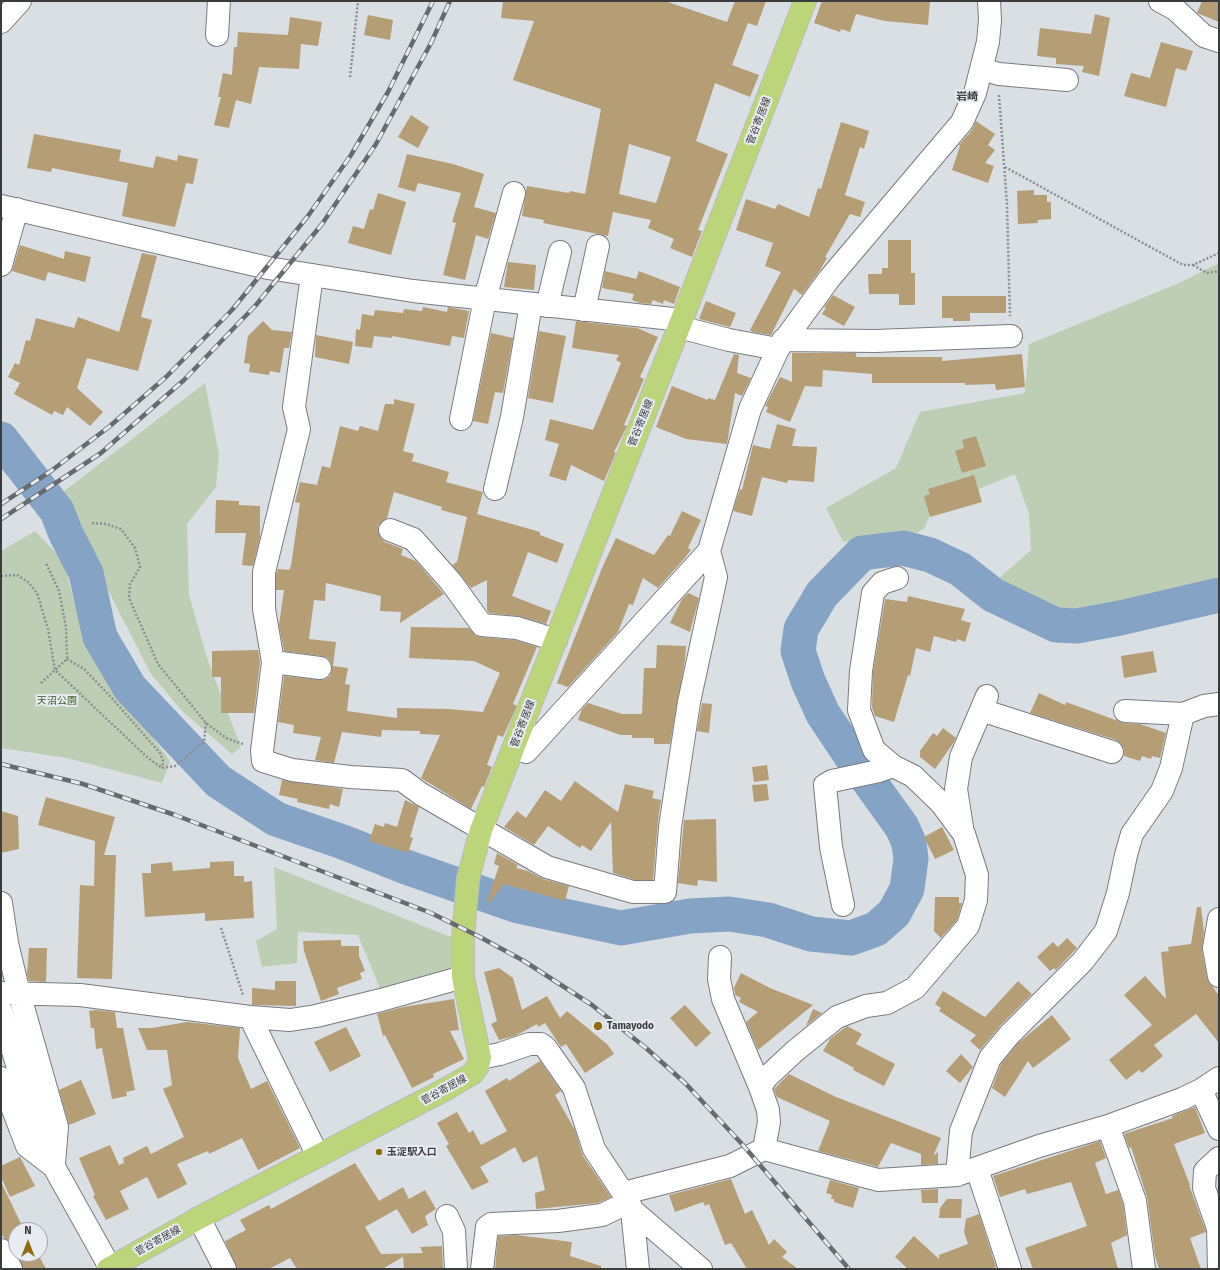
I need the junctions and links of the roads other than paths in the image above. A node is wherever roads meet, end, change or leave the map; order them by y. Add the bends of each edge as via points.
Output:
1 (20, 1) edge
2 (219, 1) edge
3 (805, 1) edge
4 (988, 1) edge
5 (1160, 1) edge
6 (1, 22) edge
7 (217, 35) dead end
8 (1218, 37) edge
9 (990, 72) junction
10 (1067, 80) dead end
11 (514, 193) dead end
12 (9, 207) edge
13 (598, 246) dead end
14 (560, 252) dead end
15 (1, 265) edge
16 (312, 275) junction
17 (485, 300) junction
18 (539, 305) junction
19 (584, 310) junction
20 (681, 324) junction
21 (1011, 336) road end
22 (781, 345) junction
23 (461, 419) dead end
24 (495, 489) dead end
25 (390, 530) dead end
26 (709, 551) junction
27 (897, 578) dead end
28 (556, 640) junction
29 (273, 662) junction
30 (320, 668) dead end
31 (1219, 704) edge
32 (1125, 711) dead end
33 (1183, 714) junction
34 (515, 745) junction
35 (1112, 752) dead end
36 (886, 768) junction
37 (481, 830) junction
38 (964, 834) junction
39 (1, 903) edge
40 (843, 905) dead end
41 (1219, 919) edge
42 (720, 957) dead end
43 (1219, 976) edge
44 (463, 977) junction
45 (10, 993) edge
46 (1, 1011) edge
47 (250, 1017) junction
48 (480, 1058) junction
49 (1, 1078) edge
50 (1219, 1078) edge
51 (760, 1087) junction
52 (1200, 1090) junction
53 (1108, 1126) junction
54 (1219, 1129) edge
55 (764, 1149) junction
56 (318, 1156) junction
57 (1219, 1158) edge
58 (54, 1167) junction
59 (967, 1172) junction
60 (628, 1202) junction
61 (447, 1216) dead end
62 (199, 1218) junction
63 (1, 1250) edge
64 (1140, 1265) edge
65 (11, 1269) edge
66 (110, 1269) edge
67 (225, 1269) edge
68 (456, 1269) edge
69 (482, 1269) edge
70 (638, 1269) edge
71 (701, 1269) edge
72 (1010, 1269) edge
73 (1219, 1269) edge

1 - 6 street
2 - 7 street
3 - 20 main road, 菅谷寄居線
4 - 9 street
5 - 8 street via 1175,9 1204,36
9 - 10 street
9 - 22 street via 975,93 962,122 830,279
11 - 17 street
12 - 15 street
12 - 16 street via 268,268
13 - 19 street
14 - 18 street
16 - 17 street
16 - 29 street via 294,407 298,429 264,572 264,609
17 - 18 street
17 - 23 street
18 - 19 street
18 - 24 street
19 - 20 street
20 - 22 street via 729,340
20 - 28 main road, 菅谷寄居線
21 - 22 street
22 - 26 street via 750,409
25 - 28 street via 413,539 451,582 482,625 516,628
26 - 34 street via 526,752
26 - 37 street via 716,577 689,702 670,827 665,892 633,892 547,867
27 - 36 street via 882,582 873,593 861,672 859,710 874,750
28 - 34 main road, 菅谷寄居線
29 - 30 street
29 - 37 street via 263,761 292,770 402,780
31 - 33 street via 1204,706
32 - 33 street
33 - 59 street via 1171,768 1162,791 1132,834 1106,931 1083,961 1009,1035 990,1058 961,1131
34 - 37 main road, 菅谷寄居線
35 - 38 street via 984,703 961,757 956,789
36 - 38 street via 913,776 941,803
36 - 40 street via 832,781 825,786 831,847
37 - 44 main road, 菅谷寄居線 via 468,879 464,911
38 - 51 street via 977,875 976,900 968,926 915,988 887,1003 866,1006 837,1017 795,1051
39 - 45 street
41 - 43 street via 1214,948
42 - 51 street via 719,979 723,999
44 - 47 street via 316,1016 290,1020
44 - 48 main road, 菅谷寄居線
45 - 47 street via 80,995
45 - 58 street via 57,1127
46 - 58 street via 33,1118
47 - 56 street
48 - 56 main road, 菅谷寄居線 via 472,1074
48 - 60 street via 529,1044 541,1044 546,1048 574,1088 594,1149
49 - 58 street via 27,1146
50 - 52 street
51 - 55 street via 768,1110 769,1122
52 - 53 street
52 - 54 street
53 - 59 street via 1039,1146
53 - 64 street via 1135,1201
55 - 59 street via 878,1180
55 - 60 street via 730,1166
56 - 62 main road, 菅谷寄居線
57 - 73 street via 1205,1171 1204,1188 1218,1228
58 - 66 street
59 - 72 street
60 - 69 street via 602,1215 558,1221 491,1224 487,1227
60 - 70 street
60 - 71 street
61 - 68 street via 454,1231
62 - 66 main road, 菅谷寄居線
62 - 67 street
63 - 65 street

